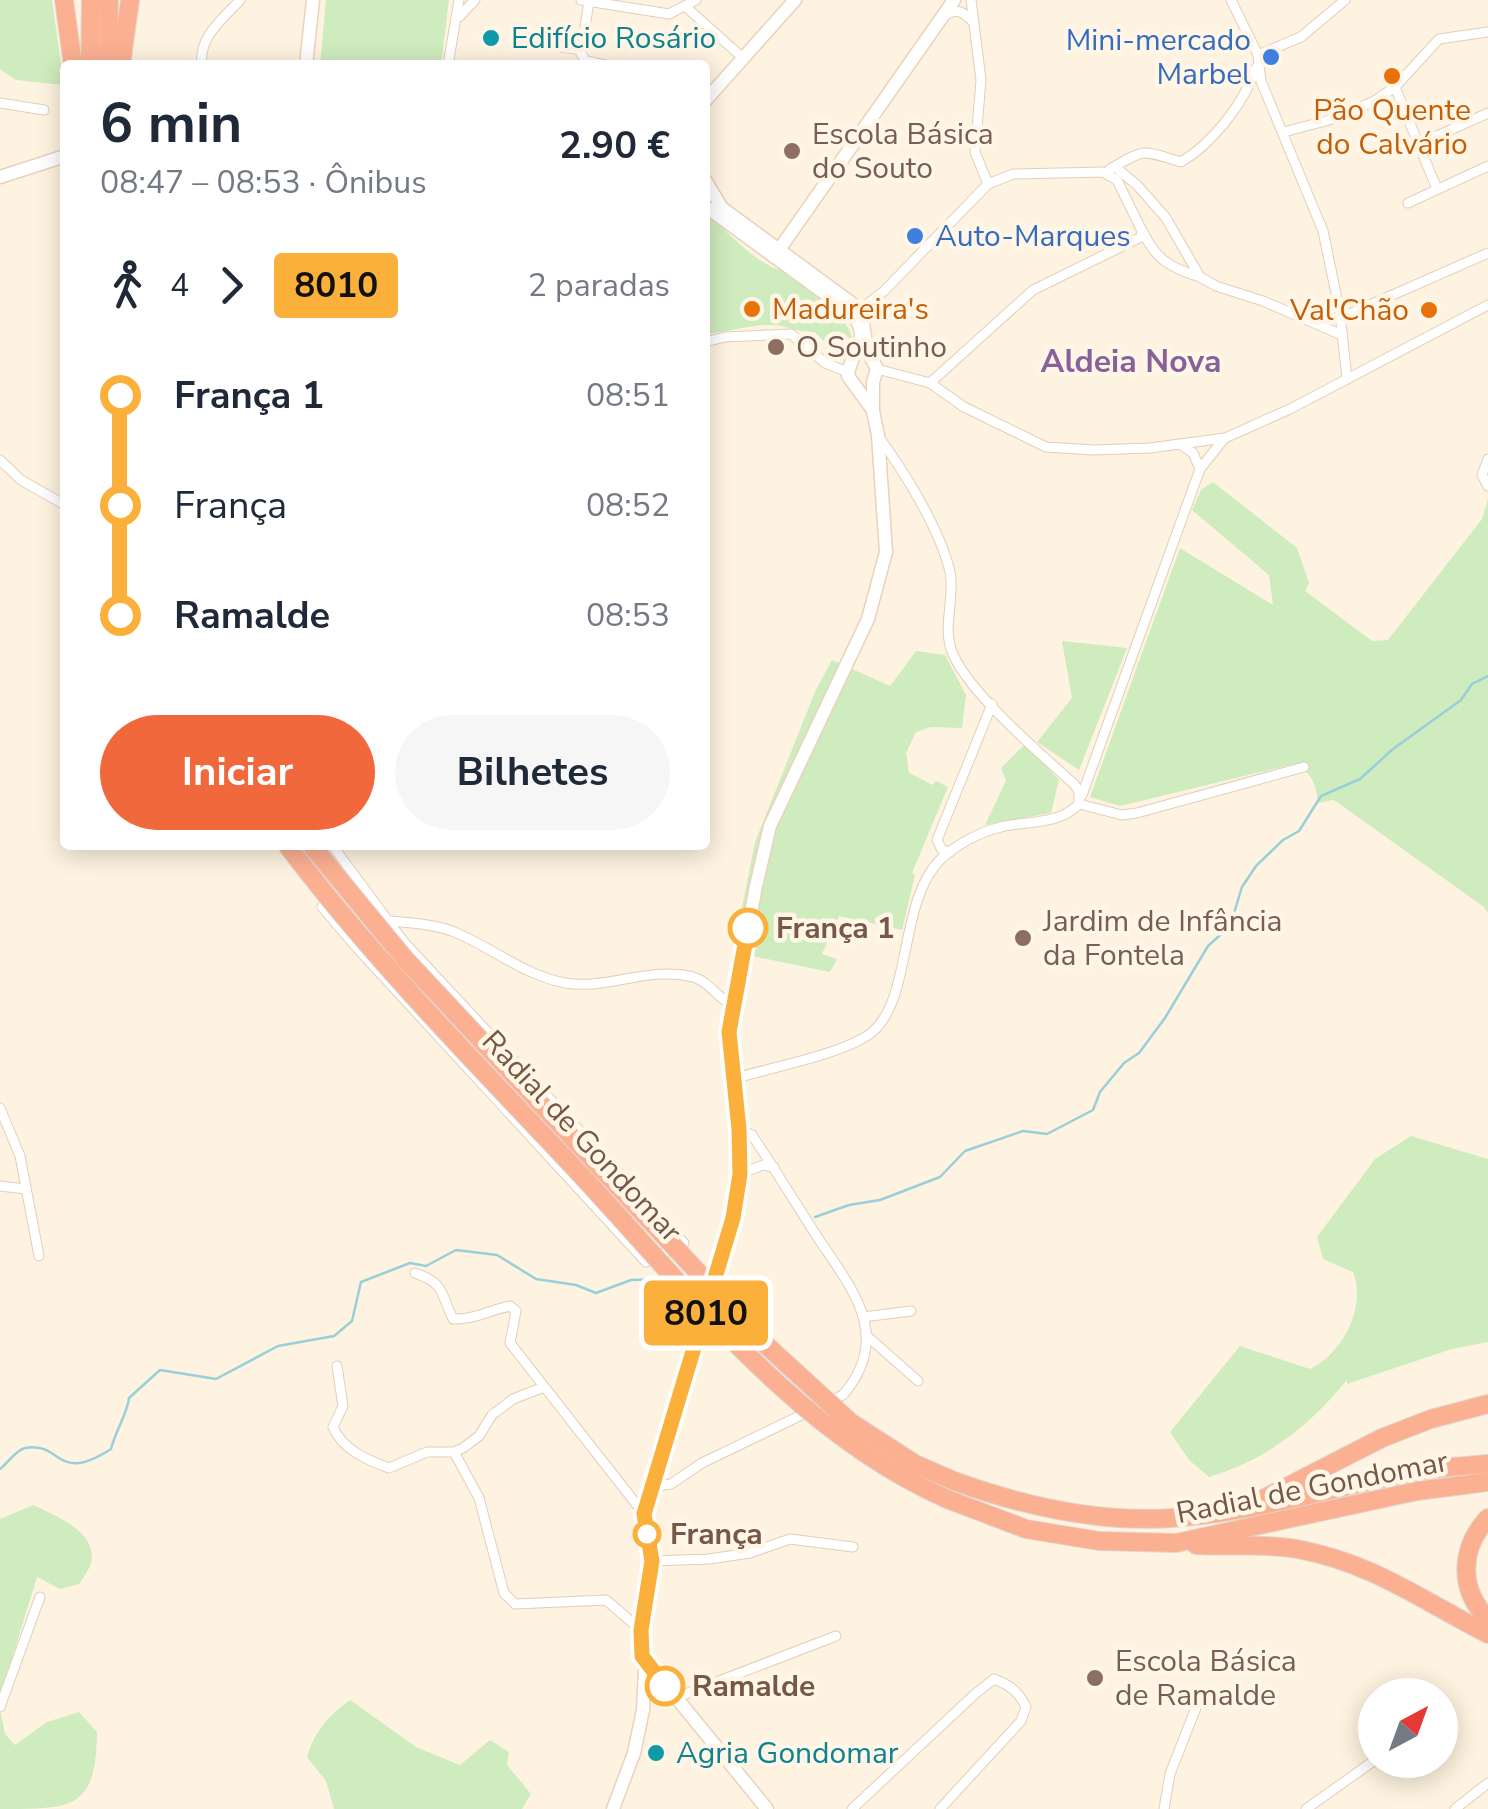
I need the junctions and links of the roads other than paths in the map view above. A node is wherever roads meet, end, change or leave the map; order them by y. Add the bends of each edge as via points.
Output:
1 (64, 0) edge
2 (91, 0) edge
3 (109, 0) edge
4 (130, 0) edge
5 (240, 0) edge
6 (311, 0) edge
7 (459, 0) edge
8 (475, 0) edge
9 (580, 0) edge
10 (696, 0) edge
11 (795, 0) edge
12 (954, 0) edge
13 (971, 0) edge
14 (1232, 0) edge
15 (1346, 0) edge
16 (588, 1) edge
17 (686, 7) junction
18 (457, 19) junction
19 (940, 20) junction
20 (974, 24) junction
21 (1488, 32) edge
22 (528, 42) dead end
23 (582, 50) junction
24 (1258, 55) junction
25 (743, 58) junction
26 (72, 60) edge
27 (90, 60) edge
28 (108, 60) edge
29 (123, 60) edge
30 (202, 60) edge
31 (306, 60) edge
32 (449, 60) edge
33 (586, 60) edge
34 (1257, 67) junction
35 (1395, 87) junction
36 (710, 95) edge
37 (0, 102) edge
38 (44, 110) dead end
39 (1488, 113) edge
40 (1284, 132) junction
41 (1419, 144) junction
42 (60, 158) edge
43 (1115, 166) junction
44 (1488, 166) edge
45 (1103, 172) junction
46 (0, 177) edge
47 (988, 184) junction
48 (710, 188) edge
49 (1437, 189) junction
50 (1408, 203) dead end
51 (710, 209) edge
52 (1142, 231) junction
53 (776, 253) junction
54 (1488, 253) edge
55 (1200, 276) junction
56 (1488, 305) edge
57 (856, 311) junction
58 (1340, 318) junction
59 (1342, 335) junction
60 (710, 341) edge
61 (850, 366) junction
62 (870, 374) junction
63 (1346, 379) junction
64 (930, 383) junction
65 (878, 436) junction
66 (1225, 438) junction
67 (1181, 445) junction
68 (1488, 459) edge
69 (0, 460) edge
70 (1200, 469) junction
71 (1488, 486) edge
72 (60, 502) edge
73 (992, 704) junction
74 (1304, 767) dead end
75 (1089, 773) junction
76 (1066, 776) junction
77 (1079, 804) junction
78 (292, 850) edge
79 (315, 850) edge
80 (335, 850) edge
81 (950, 852) junction
82 (354, 877) junction
83 (390, 921) junction
84 (357, 948) junction
85 (734, 1006) junction
86 (733, 1079) junction
87 (0, 1108) edge
88 (739, 1129) junction
89 (774, 1167) junction
90 (740, 1174) junction
91 (0, 1186) edge
92 (25, 1189) junction
93 (39, 1256) dead end
94 (416, 1273) dead end
95 (912, 1311) dead end
96 (863, 1317) junction
97 (866, 1336) junction
98 (337, 1366) dead end
99 (918, 1381) dead end
100 (544, 1386) junction
101 (1488, 1404) edge
102 (454, 1452) junction
103 (1488, 1464) edge
104 (1488, 1482) edge
105 (651, 1488) junction
106 (951, 1490) junction
107 (1240, 1510) junction
108 (644, 1514) junction
109 (1488, 1518) edge
110 (1176, 1544) junction
111 (853, 1547) dead end
112 (652, 1561) junction
113 (40, 1597) dead end
114 (1488, 1619) edge
115 (641, 1630) junction
116 (1488, 1634) edge
117 (836, 1636) dead end
118 (642, 1656) junction
119 (675, 1698) junction
120 (1199, 1700) dead end
121 (0, 1708) edge
122 (1358, 1772) edge
123 (1488, 1783) edge
124 (613, 1809) edge
125 (766, 1809) edge
126 (852, 1809) edge
127 (940, 1809) edge
128 (1164, 1809) edge
129 (1306, 1809) edge
130 (1455, 1809) edge

1 - 26 highway
2 - 27 highway
3 - 28 highway
4 - 29 highway
5 - 30 street via 204,40
6 - 31 main road
7 - 18 street
8 - 18 street
9 - 16 street
10 - 17 street
11 - 25 main road
12 - 19 main road
13 - 20 street
14 - 24 street
15 - 24 street via 1301,36
16 - 17 street via 669,14
16 - 23 street
17 - 25 street
18 - 32 street
19 - 20 street via 960,11
19 - 53 main road
20 - 47 street via 980,80 974,152
21 - 35 street via 1439,39
22 - 23 street
23 - 33 street
24 - 34 street
25 - 36 main road
34 - 40 street
34 - 43 street via 1228,117 1191,156 1181,162 1131,154
35 - 40 street via 1340,117
35 - 41 street
37 - 38 street
39 - 41 street
40 - 58 street via 1325,236
41 - 49 street
42 - 46 main road
43 - 45 street
43 - 55 street via 1166,218
44 - 49 street
45 - 47 street via 1013,174
45 - 52 street via 1117,180
47 - 57 street
48 - 53 main road via 722,208
49 - 50 street
51 - 53 main road
52 - 55 street via 1170,267
52 - 64 street via 1033,290
53 - 57 main road
54 - 58 street
55 - 59 street
56 - 63 street
57 - 61 main road via 860,349
57 - 62 main road
58 - 59 street
59 - 63 street
60 - 61 street via 790,334 824,363
61 - 62 main road via 861,357
61 - 62 main road via 850,380
62 - 64 street
62 - 65 main road
63 - 66 street
64 - 67 street via 1046,446
65 - 73 street via 911,482 950,570 952,651
65 - 85 main road via 886,552 868,619 770,826
66 - 67 street
66 - 70 street
67 - 70 street via 1193,452
68 - 71 street via 1482,476
69 - 72 street
70 - 75 street
73 - 76 street
73 - 81 street via 937,840
74 - 77 street via 1137,813
75 - 76 street
75 - 77 street
76 - 77 street via 1079,792
77 - 81 street via 1042,824 980,834
78 - 106 highway, Radial de Gondomar, bridge via 391,972 755,1361 839,1437 906,1481
79 - 106 highway, Radial de Gondomar, bridge via 405,959 767,1346 850,1422
80 - 82 street
81 - 86 street via 928,872 888,1009 873,1031
82 - 83 street
82 - 84 street via 322,907
83 - 84 street
83 - 84 street via 684,1243 646,1262
83 - 85 street via 450,930 566,983 689,976
85 - 86 main road
86 - 88 main road
87 - 92 street
88 - 89 street via 752,1135
88 - 90 main road
89 - 90 street
89 - 96 street via 859,1298
90 - 105 main road via 708,1310
91 - 92 street
92 - 93 street
94 - 100 street via 435,1280 454,1320 510,1306 516,1312 510,1343
95 - 96 street
96 - 97 street
97 - 99 street
97 - 105 street via 860,1376 843,1395 671,1484
98 - 102 street via 342,1406 334,1427 358,1454 389,1468 427,1452
100 - 102 street via 513,1399
100 - 108 street
101 - 107 highway via 1382,1438
102 - 115 street via 479,1498 504,1593 514,1604 606,1600
103 - 107 highway, Radial de Gondomar via 1421,1471
104 - 110 highway, Radial de Gondomar via 1417,1491
105 - 108 main road
106 - 107 highway, Radial de Gondomar via 1096,1516 1169,1518
106 - 110 highway, Radial de Gondomar via 1026,1529
108 - 112 main road
109 - 114 highway via 1470,1541 1466,1574
110 - 116 highway via 1292,1548 1328,1556 1369,1568
111 - 112 street via 790,1539 750,1553
112 - 115 main road
113 - 121 street
115 - 118 main road
117 - 119 street
118 - 119 main road
118 - 124 main road via 638,1736
119 - 125 main road
120 - 128 street
122 - 129 street
123 - 130 street
126 - 127 street via 975,1694 994,1679 1008,1684 1026,1708 1021,1721

